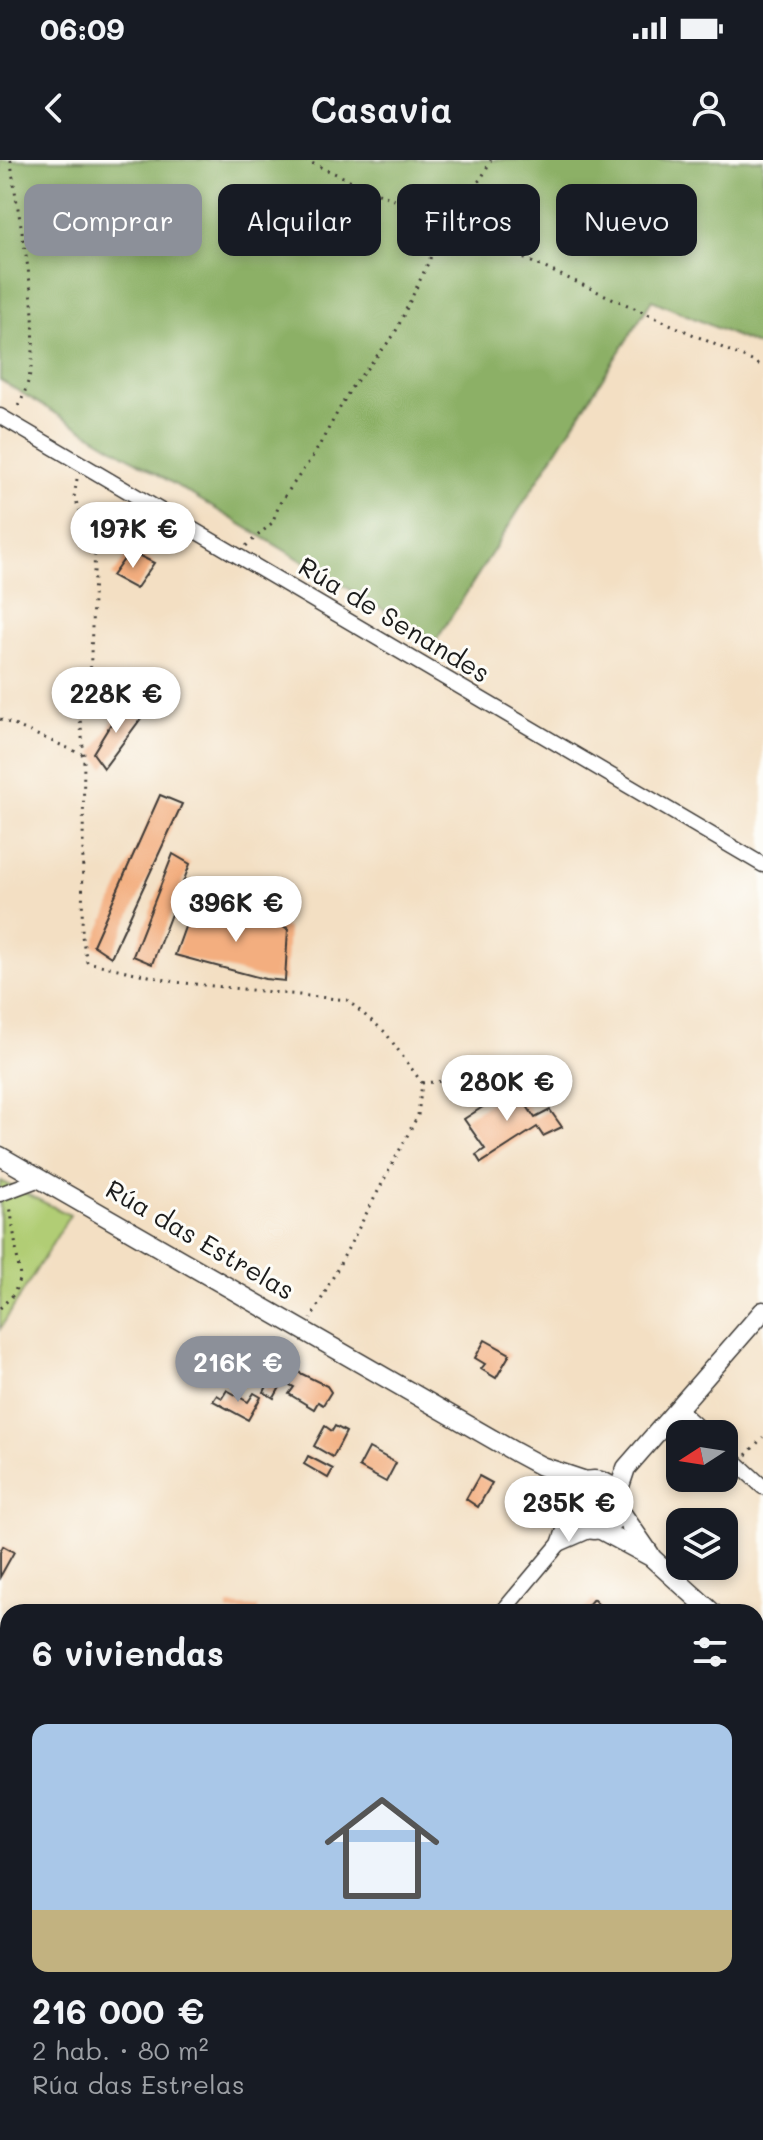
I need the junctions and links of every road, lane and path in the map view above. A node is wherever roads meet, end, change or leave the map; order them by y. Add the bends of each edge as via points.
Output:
1 (11, 160) edge
2 (305, 160) edge
3 (491, 160) edge
4 (475, 184) edge
5 (397, 200) edge
6 (431, 256) edge
7 (521, 256) edge
8 (763, 366) edge
9 (4, 418) edge
10 (77, 480) dead end
11 (239, 556) junction
12 (0, 719) edge
13 (84, 755) junction
14 (763, 865) edge
15 (422, 1083) junction
16 (530, 1087) dead end
17 (0, 1156) edge
18 (40, 1179) junction
19 (5, 1192) edge
20 (0, 1308) edge
21 (316, 1311) dead end
22 (763, 1311) edge
23 (677, 1408) junction
24 (690, 1420) edge
25 (763, 1437) edge
26 (738, 1462) edge
27 (738, 1464) edge
28 (541, 1466) junction
29 (626, 1468) junction
30 (593, 1480) junction
31 (763, 1487) edge
32 (618, 1502) junction
33 (570, 1506) junction
34 (595, 1530) junction
35 (559, 1544) junction
36 (651, 1557) junction
37 (509, 1604) edge
38 (703, 1604) edge

1 - 9 path via 28,254 32,336 24,398
2 - 5 path
3 - 4 path
6 - 11 path via 394,335 351,388 272,523
7 - 8 path
9 - 11 street, Rúa de Senandes
10 - 13 path via 74,497 95,545 90,682 80,719
11 - 14 street, Rúa de Senandes
12 - 13 path
13 - 15 path via 82,936 87,962 175,982 347,1000 385,1032
15 - 16 path via 514,1075
15 - 21 path via 418,1115
17 - 18 street, Rúa das Estrelas
18 - 19 street
18 - 28 street, Rúa das Estrelas
19 - 20 path via 20,1277 14,1294
22 - 23 street
23 - 24 street
23 - 29 street
25 - 26 path
27 - 31 street
28 - 30 street, Rúa das Estrelas
28 - 33 street, Rúa das Estrelas
29 - 30 street
29 - 32 street
30 - 32 street via 610,1485
30 - 33 street via 576,1487
32 - 34 street via 613,1522
32 - 36 street
33 - 34 street via 578,1524
33 - 35 street
34 - 35 street
34 - 36 street
35 - 37 street
36 - 38 street

